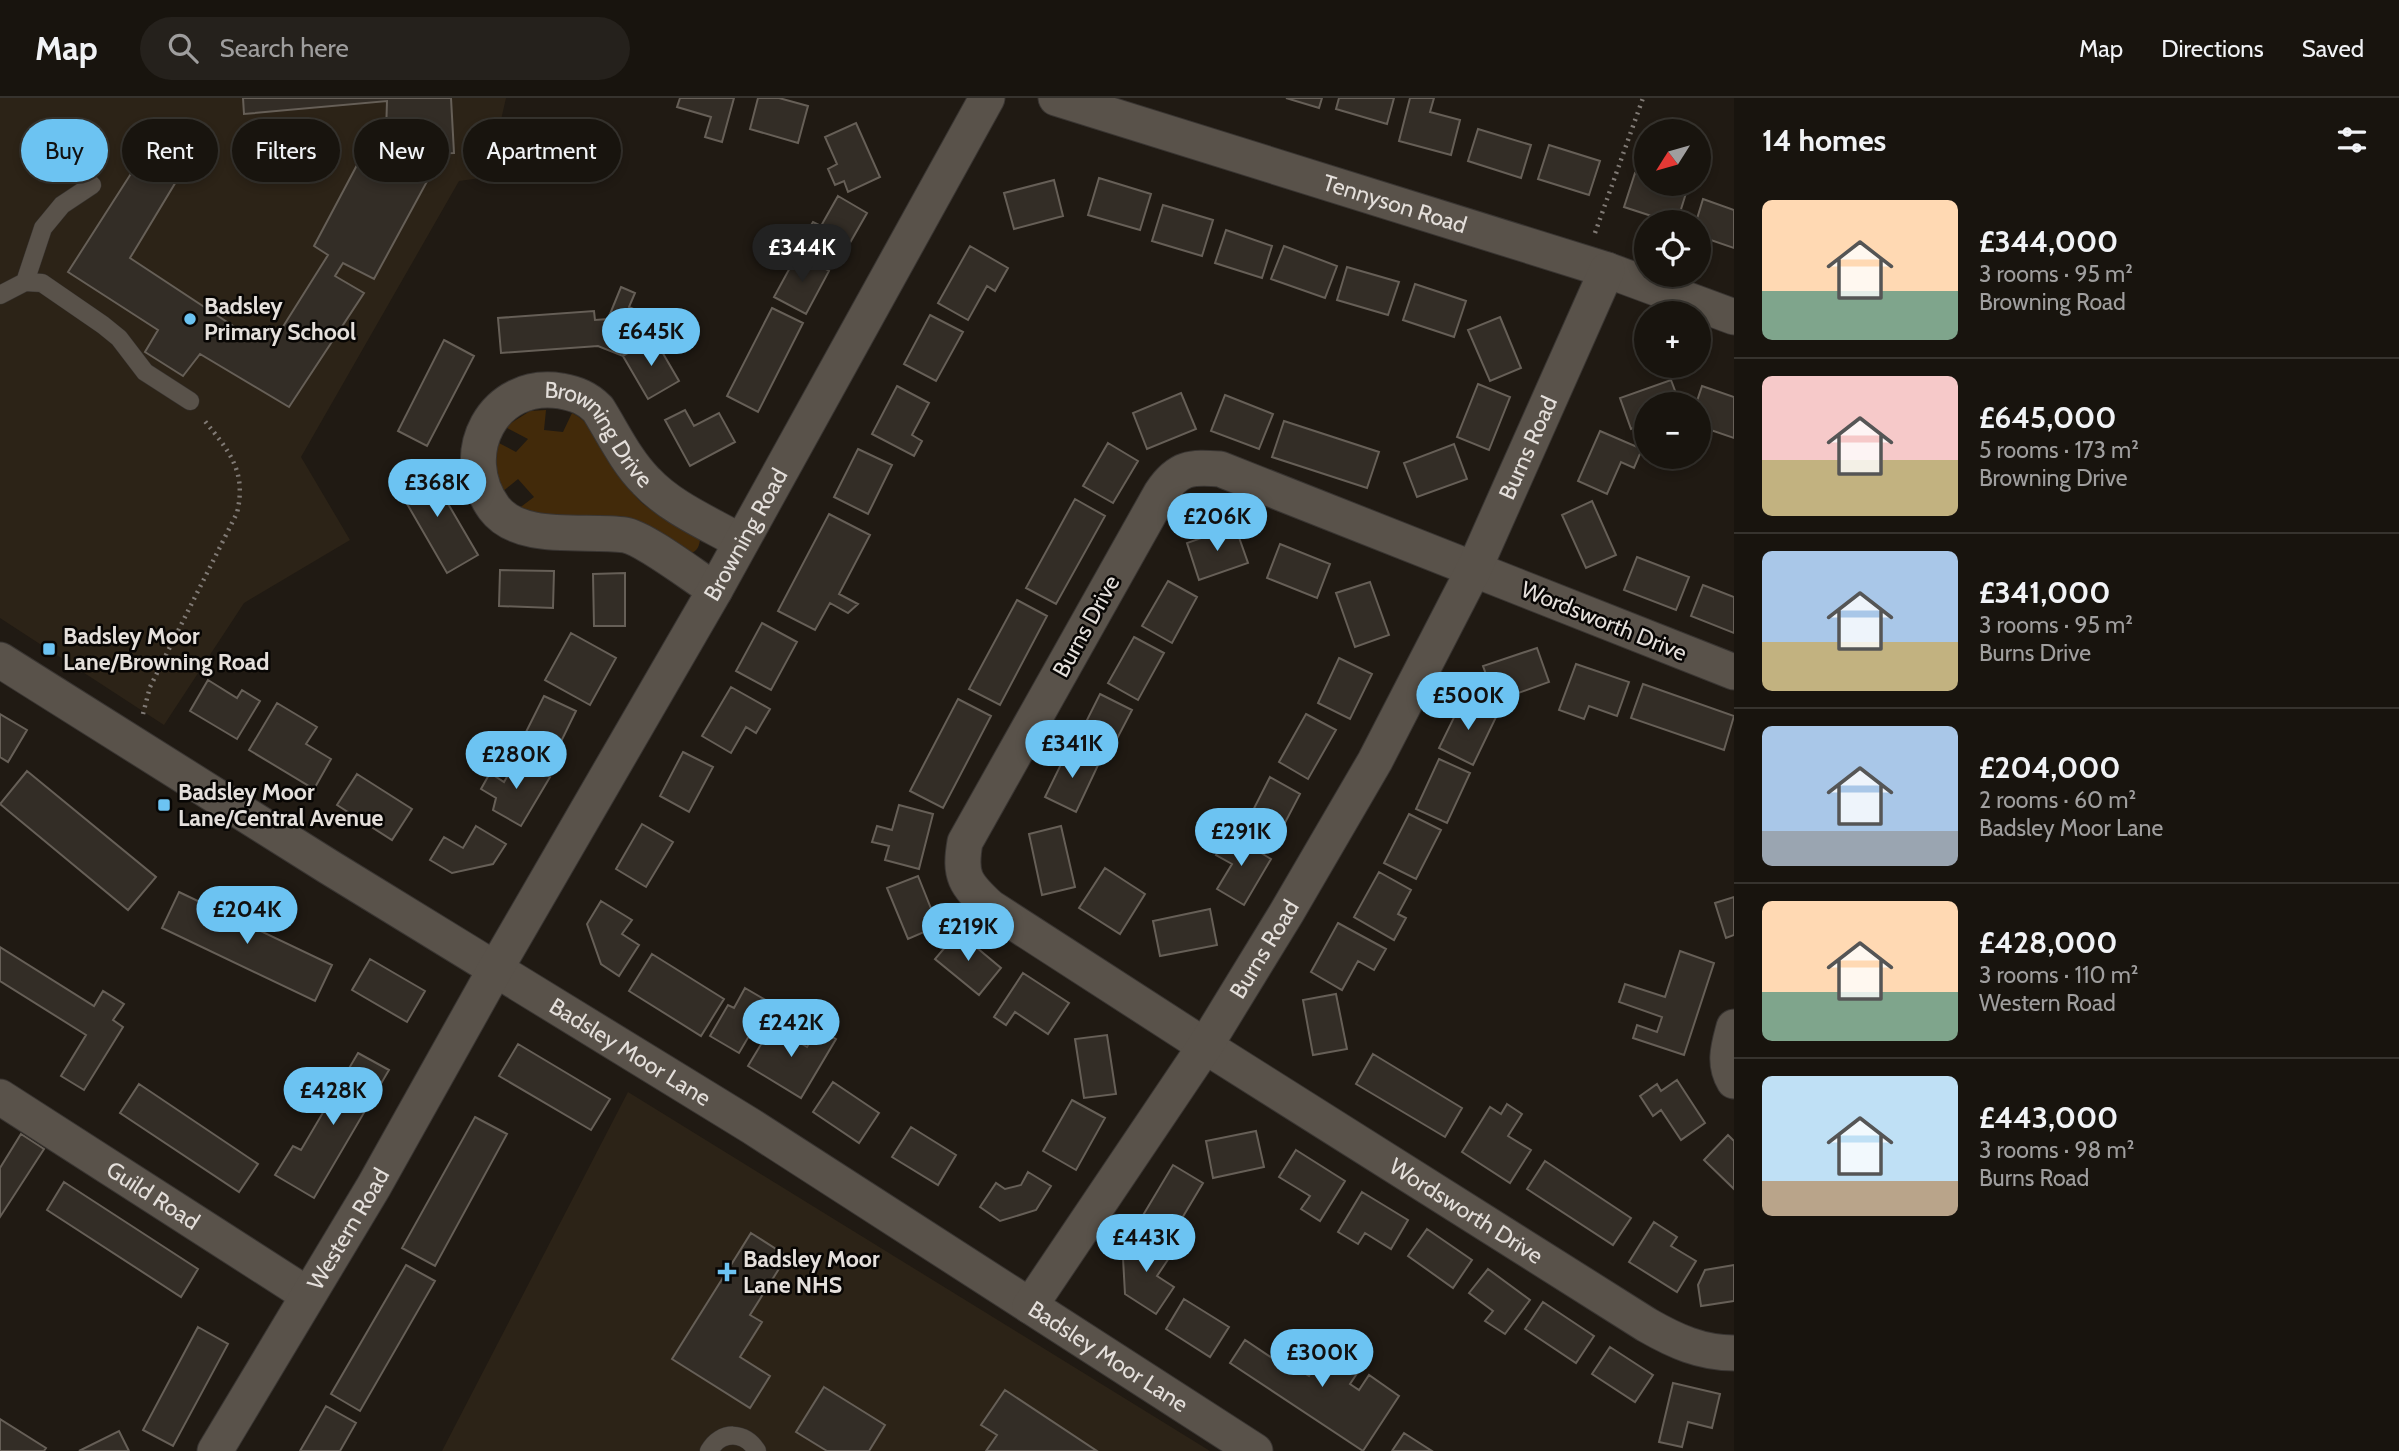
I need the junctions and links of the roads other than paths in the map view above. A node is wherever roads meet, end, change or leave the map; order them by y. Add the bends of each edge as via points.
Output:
1 (987, 98) edge
2 (1056, 98) edge
3 (92, 185) dead end
4 (1596, 267) junction
5 (25, 282) junction
6 (0, 295) edge
7 (1734, 317) edge
8 (190, 401) road end
9 (741, 542) junction
10 (1474, 569) junction
11 (715, 590) junction
12 (0, 660) edge
13 (1734, 672) edge
14 (496, 968) junction
15 (1734, 1027) edge
16 (1205, 1046) junction
17 (1734, 1081) edge
18 (0, 1097) edge
19 (308, 1295) junction
20 (1030, 1306) junction
21 (1734, 1353) edge
22 (215, 1451) edge
23 (709, 1451) edge
24 (757, 1451) edge
25 (1255, 1451) edge

1 - 9 street, Browning Road
2 - 4 street, Tennyson Road
3 - 5 lane via 62,205 43,228
4 - 7 street, Tennyson Road
4 - 10 street, Burns Road
5 - 6 lane
5 - 8 lane via 41,284 103,324 145,372
9 - 11 street, Browning Road
9 - 11 street, Browning Drive via 653,488 598,410 577,394 555,390 522,393 507,403 482,435 478,476 496,510 510,522 527,530 629,535
10 - 13 street, Wordsworth Drive
10 - 16 street, Burns Road via 1375,761
10 - 16 street, Burns Drive via 1220,469 1183,471 1170,480 1147,517 965,842 961,864 965,880 990,907
11 - 14 street, Browning Road
12 - 14 street, Badsley Moor Lane
14 - 19 street, Western Road
14 - 20 street, Badsley Moor Lane
15 - 17 street via 1726,1058
16 - 20 street, Burns Road
16 - 21 street, Wordsworth Drive via 1647,1325 1704,1351
18 - 19 street, Guild Road
19 - 22 street, Western Road
20 - 25 street, Badsley Moor Lane
23 - 24 lane via 719,1439 736,1435 745,1437

